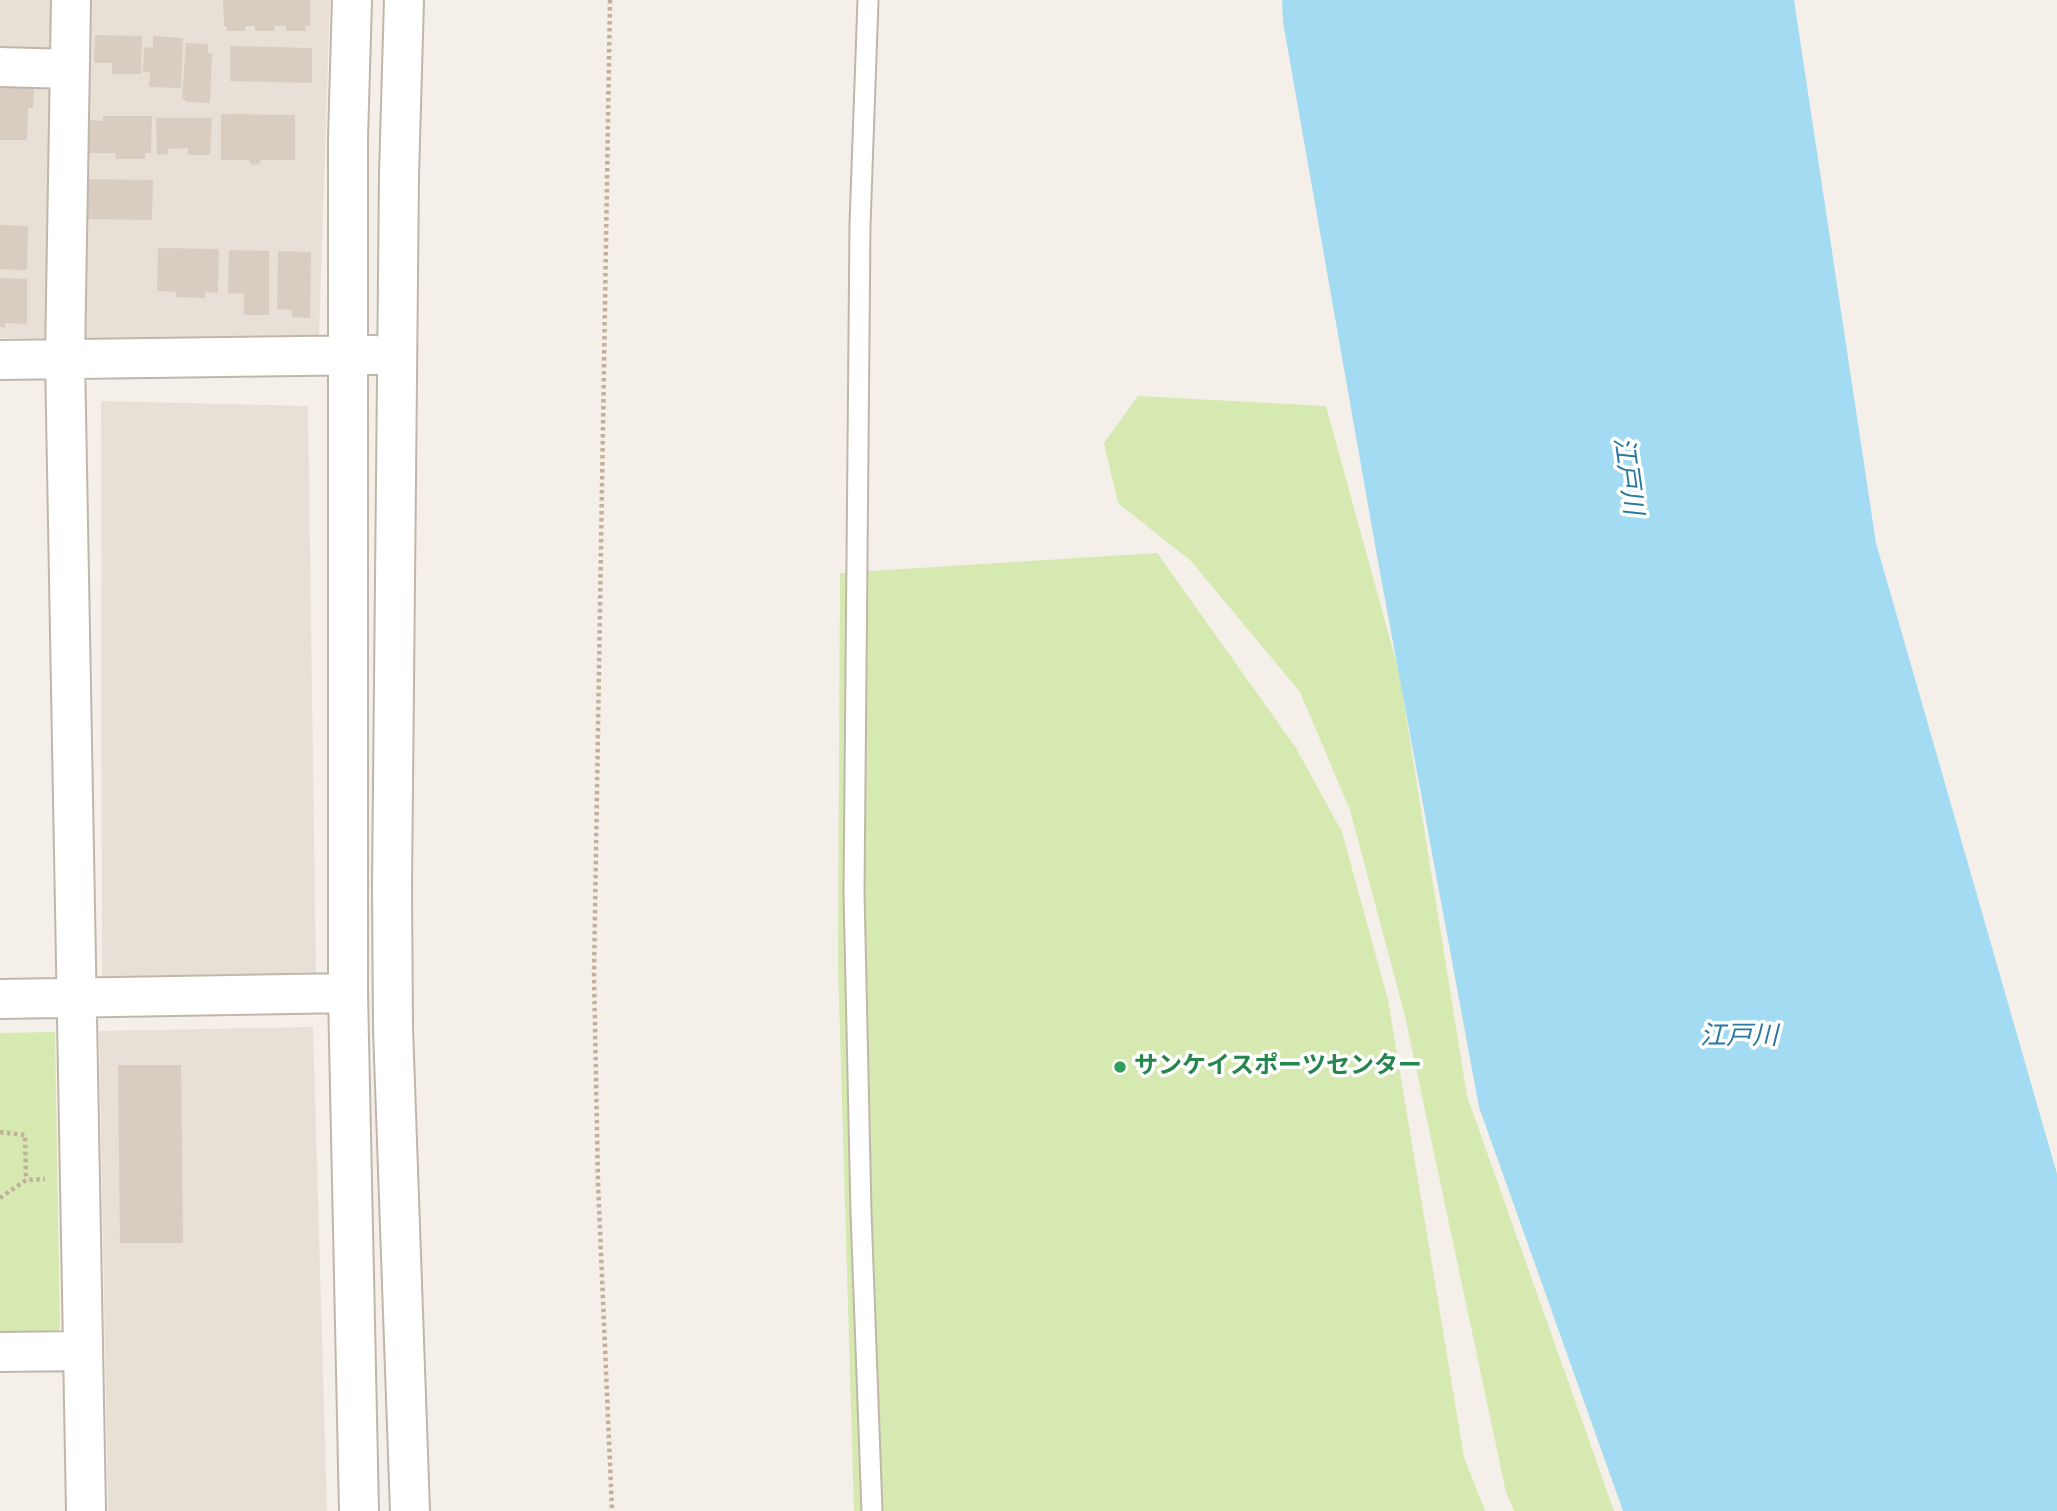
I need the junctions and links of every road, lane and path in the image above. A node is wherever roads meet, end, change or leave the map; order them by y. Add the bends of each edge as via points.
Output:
1 (71, 0) edge
2 (352, 0) edge
3 (404, 0) edge
4 (610, 0) edge
5 (868, 0) edge
6 (0, 67) edge
7 (70, 69) junction
8 (397, 354) junction
9 (347, 356) junction
10 (65, 358) junction
11 (0, 360) edge
12 (348, 993) junction
13 (77, 998) junction
14 (0, 999) edge
15 (0, 1132) edge
16 (80, 1176) junction
17 (26, 1180) junction
18 (0, 1198) edge
19 (83, 1351) junction
20 (0, 1352) edge
21 (86, 1511) edge
22 (359, 1511) edge
23 (410, 1511) edge
24 (612, 1511) edge
25 (872, 1511) edge

1 - 7 street
2 - 9 street
3 - 8 street
4 - 24 path via 594,973
5 - 25 lane via 859,280 854,892
6 - 7 street
7 - 10 street
8 - 9 street
8 - 23 street via 393,1028
9 - 10 street
9 - 12 street
10 - 11 street
10 - 13 street
12 - 13 street
12 - 22 street
13 - 14 street
13 - 16 street
15 - 17 path via 24,1135
16 - 17 path
16 - 19 street
17 - 18 path
19 - 20 street
19 - 21 street

